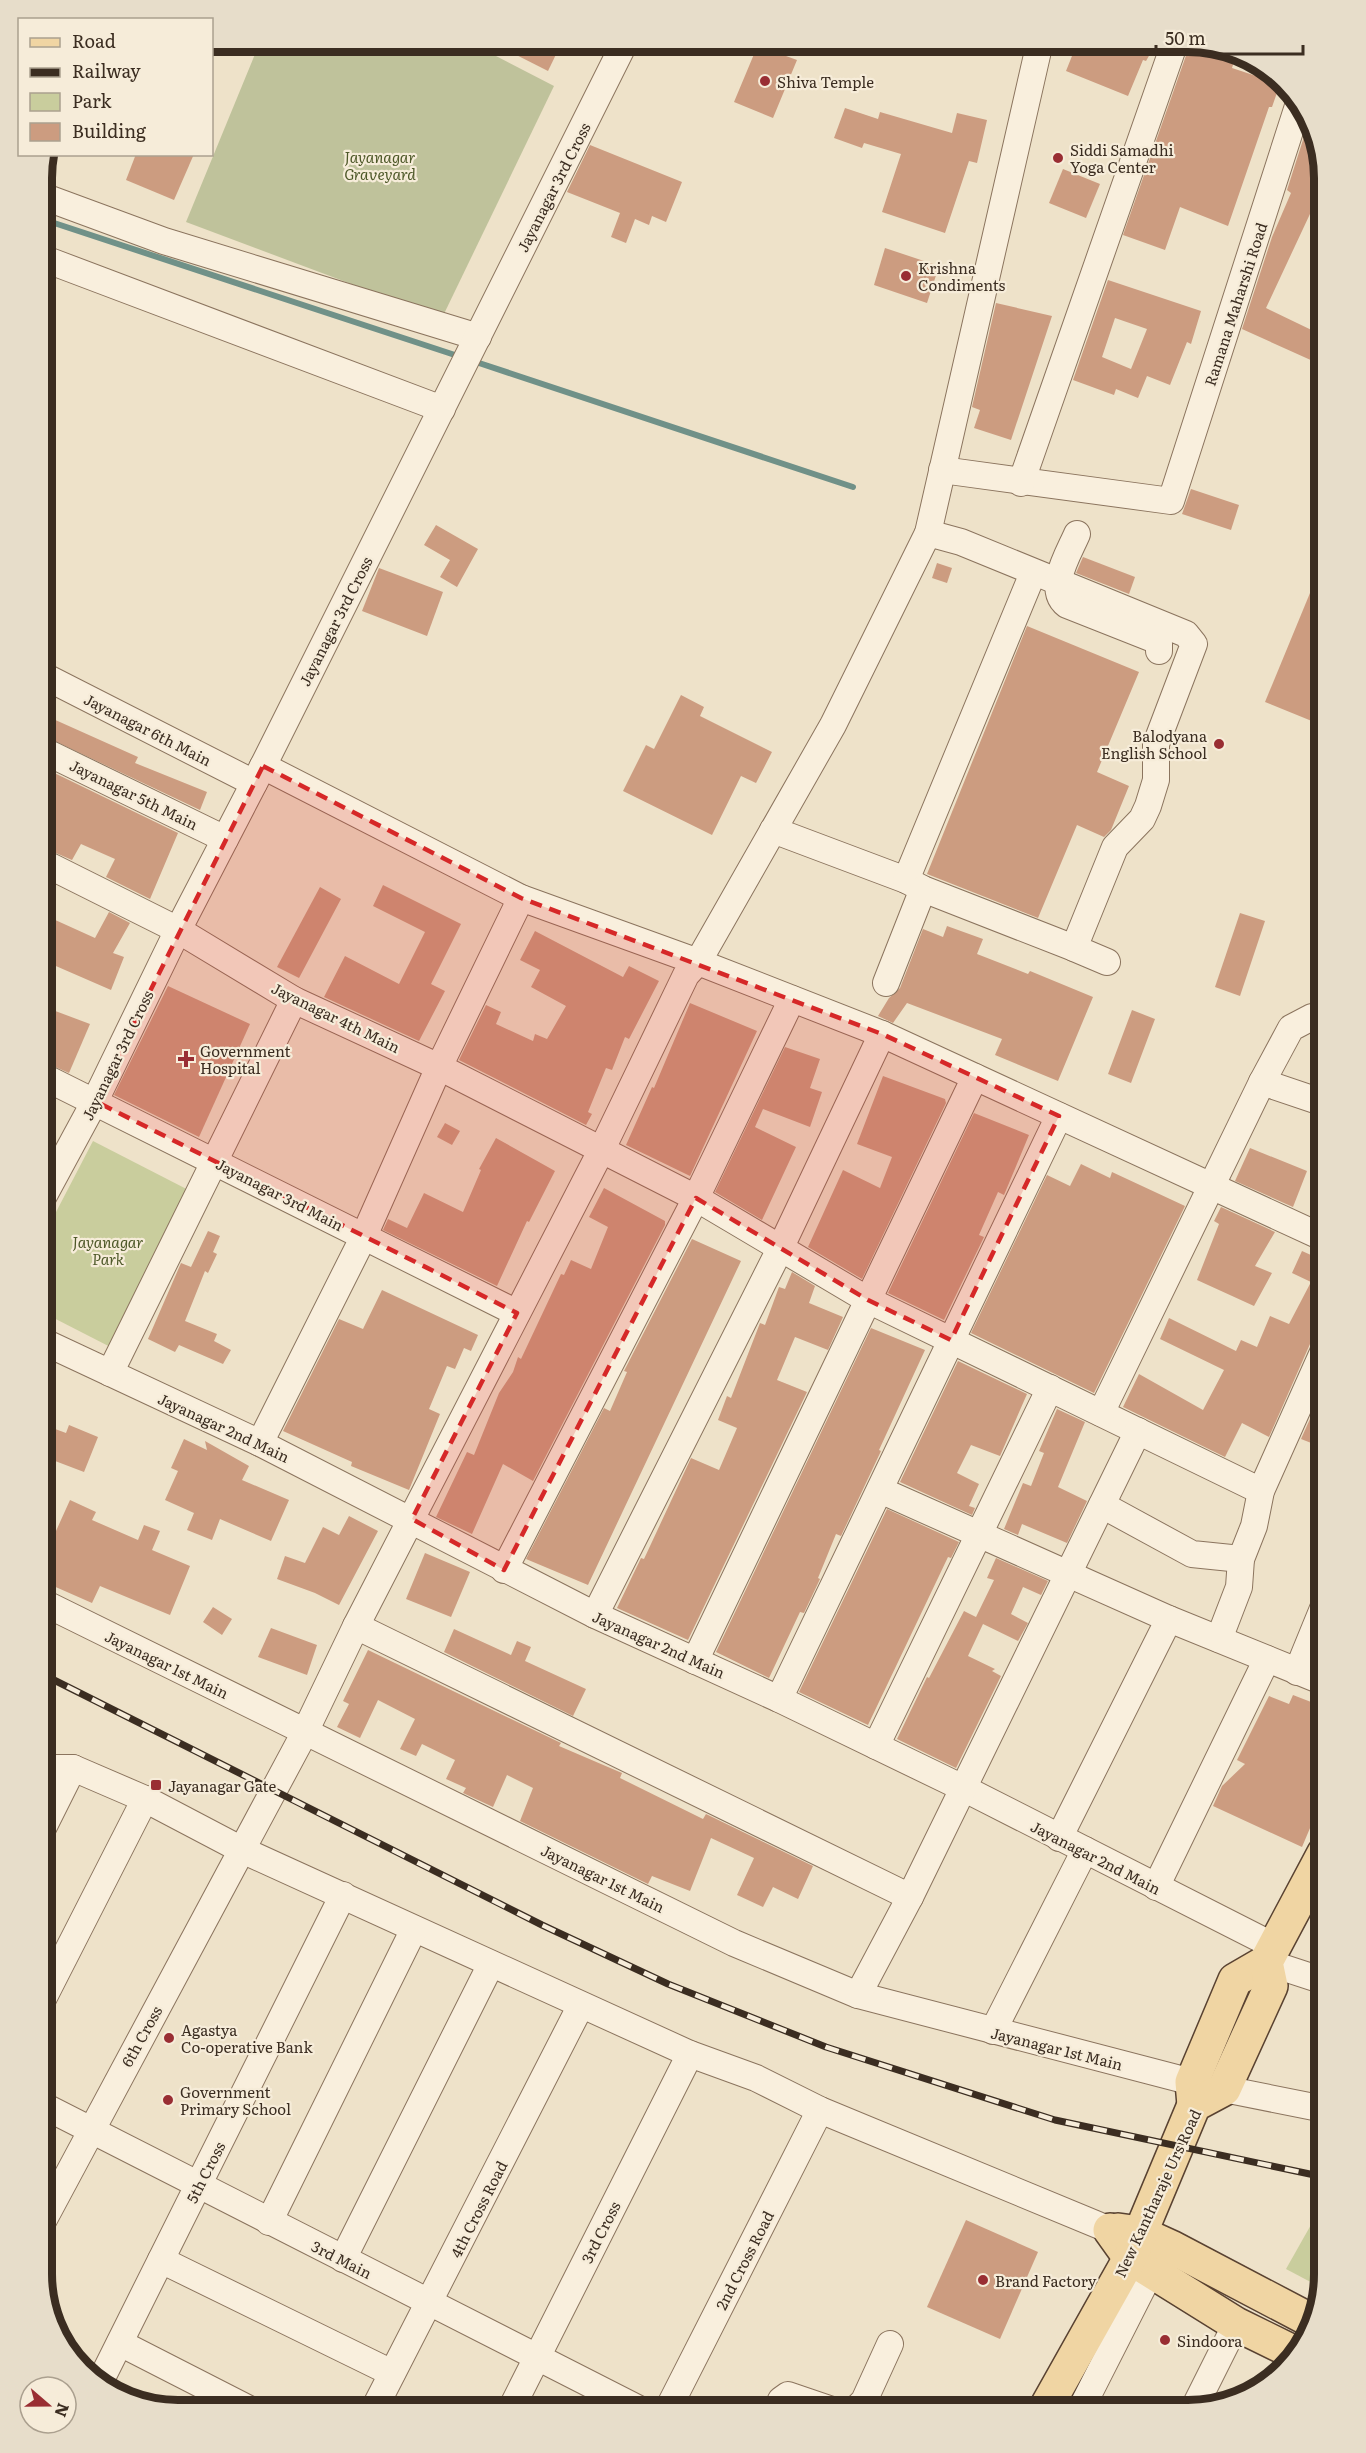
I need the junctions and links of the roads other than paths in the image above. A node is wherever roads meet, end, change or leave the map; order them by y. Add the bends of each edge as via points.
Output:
1 (620, 53) edge
2 (1037, 53) edge
3 (1171, 53) edge
4 (1295, 115) edge
5 (53, 200) edge
6 (53, 262) edge
7 (478, 337) junction
8 (447, 399) junction
9 (940, 474) junction
10 (1021, 483) junction
11 (928, 528) junction
12 (1077, 534) dead end
13 (1033, 573) junction
14 (1058, 581) junction
15 (1159, 651) dead end
16 (53, 680) edge
17 (53, 755) edge
18 (258, 775) junction
19 (773, 830) junction
20 (225, 839) junction
21 (53, 867) edge
22 (915, 885) junction
23 (521, 898) junction
24 (178, 930) junction
25 (1074, 948) junction
26 (698, 962) junction
27 (1107, 962) dead end
28 (886, 983) dead end
29 (792, 999) junction
30 (294, 1000) junction
31 (1313, 1017) edge
32 (882, 1034) junction
33 (438, 1067) junction
34 (975, 1077) junction
35 (53, 1081) edge
36 (1262, 1082) junction
37 (1313, 1099) edge
38 (95, 1101) junction
39 (1059, 1116) junction
40 (602, 1149) junction
41 (214, 1161) junction
42 (53, 1180) edge
43 (1211, 1186) junction
44 (696, 1198) junction
45 (1313, 1234) edge
46 (364, 1236) junction
47 (780, 1249) junction
48 (868, 1300) junction
49 (517, 1313) junction
50 (951, 1340) junction
51 (52, 1346) edge
52 (110, 1373) junction
53 (1313, 1375) edge
54 (1050, 1388) junction
55 (1101, 1413) junction
56 (1138, 1431) junction
57 (260, 1443) junction
58 (880, 1490) junction
59 (1262, 1491) junction
60 (1102, 1505) junction
61 (412, 1519) junction
62 (979, 1535) junction
63 (1241, 1559) junction
64 (504, 1570) junction
65 (1070, 1573) junction
66 (52, 1607) edge
67 (595, 1615) junction
68 (1169, 1618) junction
69 (356, 1626) junction
70 (1313, 1632) edge
71 (1219, 1639) junction
72 (1267, 1659) junction
73 (695, 1661) junction
74 (1297, 1671) junction
75 (1313, 1678) edge
76 (779, 1699) junction
77 (305, 1732) junction
78 (876, 1746) junction
79 (73, 1768) junction
80 (52, 1769) edge
81 (963, 1788) junction
82 (145, 1800) junction
83 (52, 1810) edge
84 (1059, 1838) junction
85 (242, 1850) junction
86 (1084, 1850) junction
87 (1313, 1874) edge
88 (1156, 1887) junction
89 (343, 1895) junction
90 (910, 1897) junction
91 (414, 1929) junction
92 (1271, 1954) junction
93 (491, 1964) junction
94 (1313, 1975) edge
95 (52, 1981) edge
96 (858, 1995) junction
97 (581, 2006) junction
98 (993, 2031) junction
99 (690, 2054) junction
100 (1224, 2088) junction
101 (1193, 2093) junction
102 (1313, 2107) edge
103 (820, 2110) junction
104 (52, 2111) edge
105 (89, 2131) junction
106 (198, 2186) junction
107 (52, 2203) edge
108 (269, 2222) junction
109 (1133, 2248) junction
110 (343, 2259) junction
111 (161, 2260) junction
112 (430, 2303) junction
113 (1306, 2318) edge
114 (1236, 2324) junction
115 (120, 2343) junction
116 (890, 2344) dead end
117 (1288, 2350) edge
118 (538, 2356) junction
119 (392, 2373) junction
120 (104, 2375) edge
121 (231, 2400) edge
122 (378, 2400) edge
123 (516, 2400) edge
124 (621, 2400) edge
125 (673, 2400) edge
126 (781, 2400) edge
127 (803, 2400) edge
128 (864, 2400) edge
129 (1050, 2400) edge
130 (1084, 2400) edge
131 (1198, 2400) edge

1 - 7 street, Jayanagar 3rd Cross
2 - 9 street, 6th Cross
3 - 10 street
4 - 10 street, Ramana Maharshi Road via 1171,501
5 - 7 street via 164,241
6 - 8 street
7 - 8 street, Jayanagar 3rd Cross
8 - 18 street, Jayanagar 3rd Cross
9 - 10 street
9 - 11 street, 6th Cross
11 - 13 street
11 - 19 street, 6th Cross via 833,725
12 - 14 street
13 - 14 street
13 - 22 street
14 - 15 street via 1061,599 1067,605 1153,639 1159,643
14 - 25 street via 1186,634 1194,644 1156,744 1156,780 1148,806 1142,819 1115,847
16 - 18 street, Jayanagar 6th Main
17 - 20 street, Jayanagar 5th Main
18 - 20 street, Jayanagar 3rd Cross
18 - 23 street, Jayanagar 6th Main
19 - 22 street
19 - 26 street, 6th Cross
20 - 24 street, Jayanagar 3rd Cross
21 - 24 street, Jayanagar 4th Main
22 - 25 street
22 - 28 street
23 - 26 street, Jayanagar 6th Main
23 - 33 street
24 - 30 street, Jayanagar 4th Main
24 - 38 street, Jayanagar 3rd Cross
25 - 27 street
26 - 29 street, Jayanagar 6th Main
26 - 40 street, 6th Cross via 686,975
29 - 32 street, Jayanagar 6th Main
29 - 44 street
30 - 33 street, Jayanagar 4th Main
30 - 41 street
31 - 36 street via 1291,1028
32 - 34 street, Jayanagar 6th Main
32 - 47 street
33 - 40 street, Jayanagar 4th Main
33 - 46 street
34 - 39 street, Jayanagar 6th Main
34 - 48 street
35 - 38 street, Jayanagar 3rd Main
36 - 37 street
36 - 43 street
38 - 41 street, Jayanagar 3rd Main
38 - 42 street, Jayanagar 3rd Cross
39 - 43 street, Jayanagar 6th Main
39 - 50 street
40 - 44 street, Jayanagar 4th Main
40 - 49 street, 6th Cross
41 - 46 street, Jayanagar 3rd Main
41 - 52 street
43 - 45 street, Jayanagar 6th Main
43 - 55 street
44 - 47 street, Jayanagar 4th Main
44 - 64 street
46 - 49 street, Jayanagar 3rd Main
46 - 57 street
47 - 48 street, Jayanagar 4th Main
47 - 67 street
48 - 50 street, Jayanagar 4th Main
48 - 73 street
49 - 61 street, 6th Cross
50 - 54 street, Jayanagar 4th Main
50 - 58 street
51 - 52 street, Jayanagar 2nd Main
52 - 57 street, Jayanagar 2nd Main
53 - 59 street
54 - 55 street, Jayanagar 4th Main
54 - 62 street
55 - 56 street, Jayanagar 4th Main
56 - 59 street, Jayanagar 4th Main
56 - 60 street
57 - 61 street, Jayanagar 2nd Main
58 - 62 street
58 - 76 street
59 - 63 street
60 - 63 street via 1192,1554
60 - 65 street
61 - 64 street, Jayanagar 2nd Main
61 - 69 street, 6th Cross
62 - 65 street
62 - 78 street
63 - 71 street via 1239,1587
64 - 67 street, Jayanagar 2nd Main
65 - 68 street
65 - 81 street
66 - 77 street, Jayanagar 1st Main
67 - 73 street, Jayanagar 2nd Main
68 - 71 street
68 - 84 street
69 - 77 street, 6th Cross
69 - 90 street
70 - 74 street
71 - 72 street
72 - 74 street
72 - 88 street
73 - 76 street, Jayanagar 2nd Main
74 - 75 street
76 - 78 street, Jayanagar 2nd Main
77 - 85 street, 6th Cross
77 - 96 street, Jayanagar 1st Main via 734,1942
78 - 81 street, Jayanagar 2nd Main
79 - 80 street
79 - 82 street
79 - 83 street
81 - 84 street, Jayanagar 2nd Main
81 - 90 street
82 - 85 street
82 - 95 street
84 - 86 street, Jayanagar 2nd Main
85 - 89 street
85 - 105 street, 6th Cross
86 - 88 street, Jayanagar 2nd Main
86 - 98 street
87 - 92 main road
88 - 92 street, Jayanagar 2nd Main
89 - 91 street
89 - 106 street, 5th Cross
90 - 96 street
91 - 93 street
91 - 108 street
92 - 94 street, Jayanagar 2nd Main
92 - 100 main road via 1271,1986
92 - 101 main road via 1235,1980
93 - 97 street
93 - 110 street
96 - 98 street, Jayanagar 1st Main
97 - 99 street
97 - 112 street, 4th Cross Road
98 - 101 street, Jayanagar 1st Main
99 - 103 street via 756,2078
99 - 118 street, 3rd Cross
100 - 101 main road, New Kantharaje Urs Road
100 - 102 street
101 - 109 main road, New Kantharaje Urs Road
103 - 109 street
103 - 125 street, 2nd Cross Road
104 - 105 street, 3rd Main
105 - 106 street, 3rd Main
105 - 107 street, 6th Cross
106 - 108 street, 3rd Main
106 - 111 street, 5th Cross
108 - 110 street, 3rd Main
109 - 113 main road
109 - 114 main road
109 - 129 main road, New Kantharaje Urs Road
109 - 130 street
110 - 112 street, 3rd Main
111 - 115 street, 5th Cross
111 - 119 street
112 - 118 street, 3rd Main
112 - 119 street, 4th Cross Road
114 - 117 main road
114 - 131 street
115 - 120 street, 5th Cross
115 - 121 street
116 - 128 street
118 - 123 street, 3rd Cross
118 - 124 street, 3rd Main
119 - 122 street, 4th Cross Road
126 - 127 street via 788,2395

